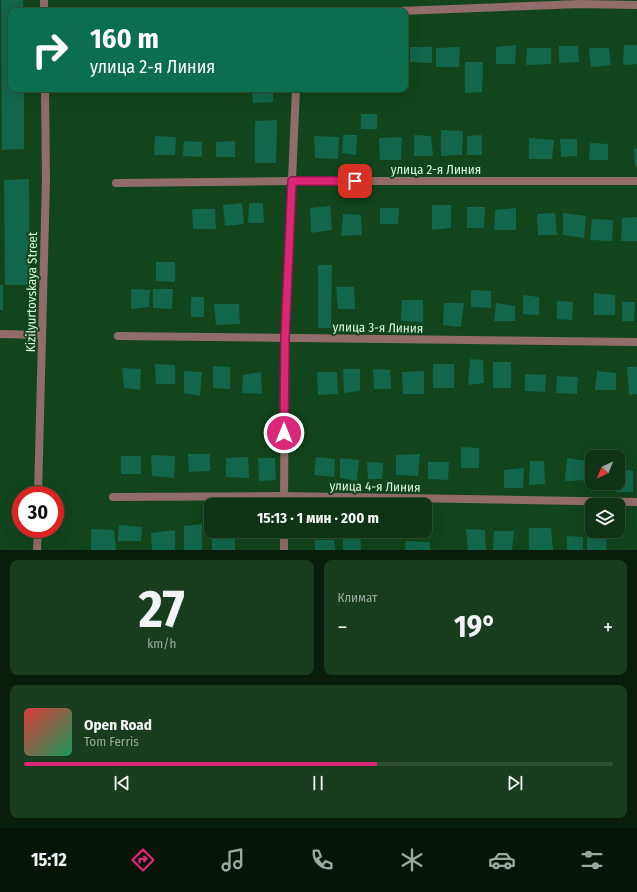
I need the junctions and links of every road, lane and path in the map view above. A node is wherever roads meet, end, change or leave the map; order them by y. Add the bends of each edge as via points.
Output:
1 (637, 5) edge
2 (408, 11) edge
3 (45, 92) edge
4 (296, 92) edge
5 (292, 181) junction
6 (637, 182) edge
7 (116, 183) dead end
8 (0, 334) edge
9 (42, 336) junction
10 (118, 336) dead end
11 (285, 338) junction
12 (637, 342) edge
13 (38, 486) edge
14 (113, 497) dead end
15 (284, 498) edge
16 (204, 499) edge
17 (432, 501) edge
18 (637, 502) edge
19 (38, 538) edge
20 (284, 538) edge
21 (37, 550) edge
22 (284, 550) edge

1 - 2 street via 580,4
3 - 9 street, Kizilyurtovskaya Street via 46,180
4 - 5 street
5 - 6 street, улица 2-я Линия
5 - 7 street, улица 2-я Линия
5 - 11 street
8 - 9 street
9 - 13 street, Kizilyurtovskaya Street
10 - 11 street, улица 3-я Линия
11 - 12 street, улица 3-я Линия
11 - 15 street
14 - 16 street, улица 4-я Линия
17 - 18 street, улица 4-я Линия
19 - 21 street
20 - 22 street

